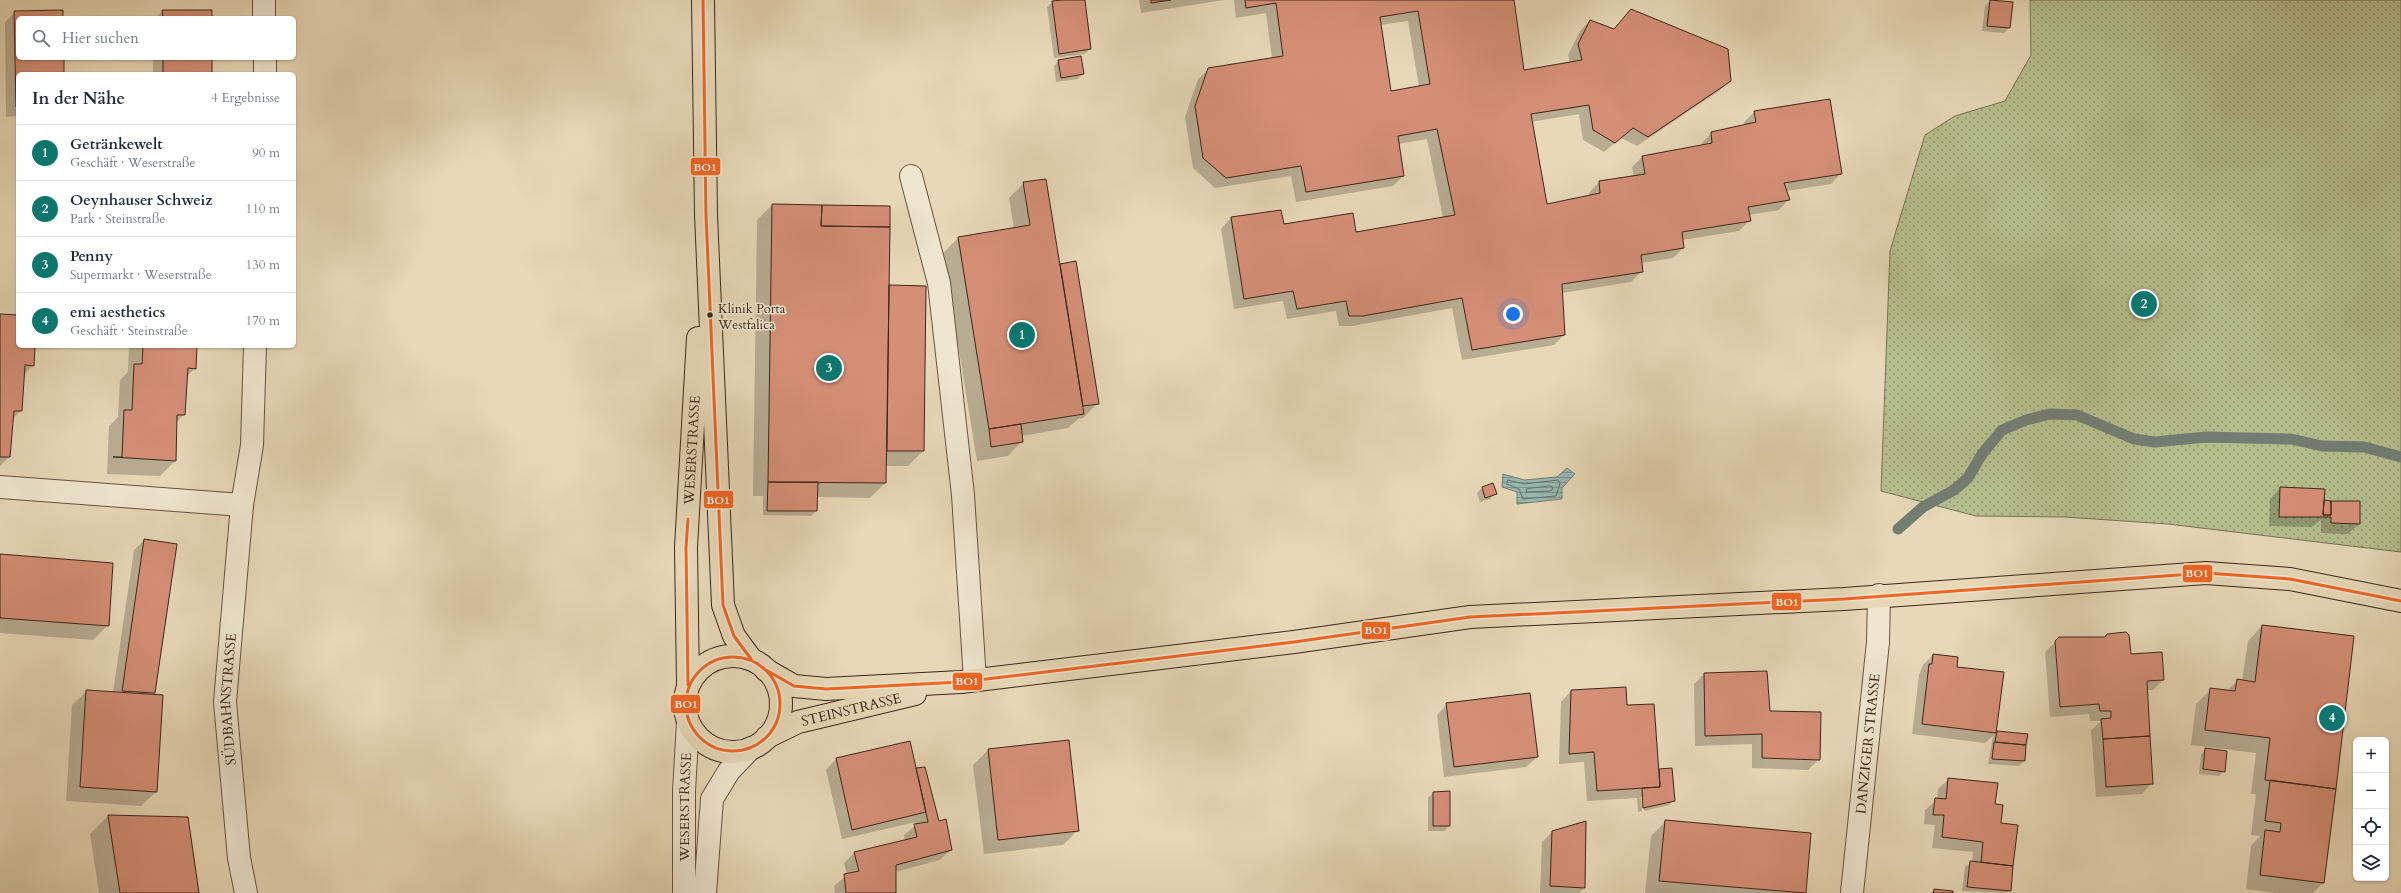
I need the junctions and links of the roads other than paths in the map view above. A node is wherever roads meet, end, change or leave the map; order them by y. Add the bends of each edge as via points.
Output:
1 (264, 0) edge
2 (703, 0) edge
3 (264, 16) edge
4 (265, 60) edge
5 (265, 72) edge
6 (912, 176) dead end
7 (706, 215) junction
8 (255, 348) edge
9 (0, 487) edge
10 (242, 505) junction
11 (1879, 595) junction
12 (2401, 601) edge
13 (759, 664) junction
14 (968, 681) junction
15 (688, 685) junction
16 (688, 722) junction
17 (759, 743) junction
18 (246, 893) edge
19 (684, 893) edge
20 (705, 893) edge
21 (1852, 893) edge

1 - 3 street
2 - 7 main road, WESERSTRASSE
4 - 5 street
6 - 14 street via 939,283 963,495
7 - 13 main road, WESERSTRASSE via 723,604 734,636
7 - 15 main road, WESERSTRASSE via 686,547
8 - 10 street, SÜDBAHNSTRASSE via 252,445
9 - 10 street
10 - 18 street, SÜDBAHNSTRASSE via 225,702 239,858
11 - 12 main road, STEINSTRASSE via 2206,573 2290,579
11 - 14 main road, STEINSTRASSE via 1470,617 1294,642
11 - 21 street, DANZIGER STRASSE via 1878,642
13 - 14 main road, STEINSTRASSE via 794,686 826,689
13 - 15 main road via 736,656 722,657 696,672
13 - 17 main road via 776,682 780,696 780,711 776,725
14 - 17 main road, STEINSTRASSE via 798,722
15 - 16 main road via 685,710
16 - 17 main road via 702,739 721,750 736,751
16 - 19 street, WESERSTRASSE via 684,791
17 - 20 street, WESERSTRASSE via 729,770 712,799

